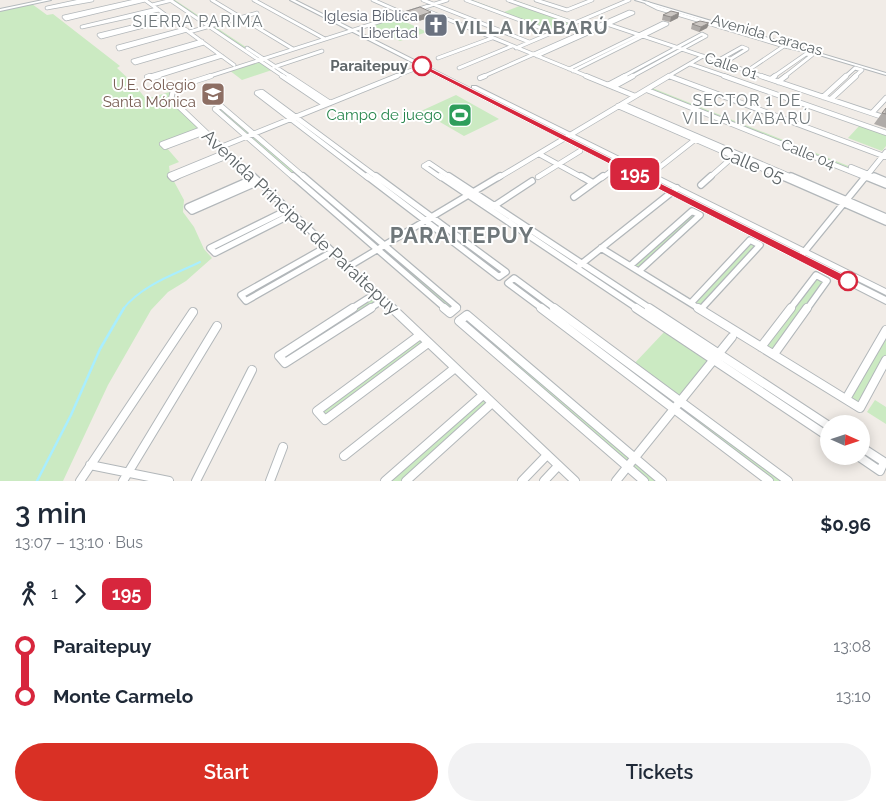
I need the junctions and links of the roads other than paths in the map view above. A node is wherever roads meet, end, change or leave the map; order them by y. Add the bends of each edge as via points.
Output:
1 (39, 0) edge
2 (50, 0) edge
3 (84, 0) edge
4 (92, 0) edge
5 (139, 0) edge
6 (145, 0) edge
7 (172, 0) edge
8 (212, 0) edge
9 (218, 0) edge
10 (254, 0) edge
11 (261, 0) edge
12 (292, 0) edge
13 (300, 0) edge
14 (374, 0) edge
15 (380, 0) edge
16 (423, 0) edge
17 (429, 0) edge
18 (447, 0) edge
19 (466, 0) edge
20 (472, 0) edge
21 (508, 0) edge
22 (514, 0) edge
23 (538, 0) edge
24 (588, 0) edge
25 (592, 0) edge
26 (629, 0) edge
27 (637, 0) edge
28 (647, 2) edge
29 (435, 4) junction
30 (152, 5) junction
31 (223, 5) junction
32 (524, 5) junction
33 (421, 8) junction
34 (0, 9) edge
35 (158, 9) junction
36 (274, 9) junction
37 (565, 10) junction
38 (262, 12) dead end
39 (407, 13) junction
40 (503, 13) junction
41 (257, 14) dead end
42 (244, 17) junction
43 (170, 18) junction
44 (575, 22) junction
45 (606, 24) junction
46 (211, 26) junction
47 (187, 30) junction
48 (355, 30) junction
49 (553, 32) junction
50 (641, 36) junction
51 (328, 38) junction
52 (492, 38) junction
53 (530, 41) junction
54 (203, 42) junction
55 (784, 46) junction
56 (514, 47) junction
57 (679, 48) junction
58 (296, 49) junction
59 (322, 51) dead end
60 (812, 52) junction
61 (221, 56) junction
62 (535, 56) junction
63 (703, 56) junction
64 (438, 58) dead end
65 (261, 60) junction
66 (717, 61) junction
67 (691, 63) junction
68 (724, 64) junction
69 (234, 65) dead end
70 (275, 66) junction
71 (422, 66) junction
72 (647, 66) junction
73 (270, 68) junction
74 (459, 68) dead end
75 (571, 70) junction
76 (886, 70) edge
77 (747, 71) junction
78 (886, 74) edge
79 (671, 75) junction
80 (480, 78) dead end
81 (771, 79) junction
82 (295, 80) junction
83 (290, 82) junction
84 (778, 82) junction
85 (608, 85) junction
86 (613, 87) junction
87 (648, 89) junction
88 (635, 96) junction
89 (823, 97) junction
90 (886, 98) edge
91 (831, 100) junction
92 (330, 103) junction
93 (325, 105) junction
94 (620, 105) junction
95 (886, 110) edge
96 (872, 113) junction
97 (880, 116) junction
98 (293, 118) junction
99 (886, 118) edge
100 (204, 130) junction
101 (886, 131) edge
102 (253, 134) junction
103 (247, 136) junction
104 (568, 136) junction
105 (697, 138) junction
106 (221, 146) junction
107 (580, 151) dead end
108 (228, 154) junction
109 (539, 154) junction
110 (885, 154) edge
111 (733, 155) junction
112 (559, 164) junction
113 (660, 167) dead end
114 (614, 169) dead end
115 (367, 170) junction
116 (362, 173) junction
117 (867, 176) junction
118 (538, 177) dead end
119 (256, 180) junction
120 (886, 181) edge
121 (532, 182) dead end
122 (594, 183) junction
123 (701, 185) dead end
124 (886, 185) edge
125 (677, 188) junction
126 (322, 192) junction
127 (672, 192) junction
128 (471, 194) junction
129 (315, 196) junction
130 (574, 197) dead end
131 (845, 202) junction
132 (494, 206) junction
133 (290, 212) junction
134 (432, 218) junction
135 (884, 219) edge
136 (426, 221) junction
137 (385, 245) junction
138 (326, 247) junction
139 (601, 248) junction
140 (378, 250) junction
141 (805, 251) junction
142 (332, 252) junction
143 (800, 257) junction
144 (630, 265) junction
145 (579, 266) junction
146 (348, 267) junction
147 (639, 270) junction
148 (886, 292) edge
149 (376, 294) junction
150 (383, 300) junction
151 (886, 301) edge
152 (692, 303) junction
153 (701, 309) junction
154 (194, 312) dead end
155 (217, 326) dead end
156 (886, 330) edge
157 (420, 335) junction
158 (732, 337) dead end
159 (428, 343) junction
160 (761, 346) junction
161 (774, 354) junction
162 (716, 357) junction
163 (886, 360) edge
164 (455, 368) junction
165 (252, 370) dead end
166 (655, 383) junction
167 (649, 390) junction
168 (483, 395) junction
169 (846, 400) junction
170 (680, 401) junction
171 (492, 403) junction
172 (674, 409) junction
173 (820, 421) edge
174 (820, 431) edge
175 (283, 447) dead end
176 (870, 453) edge
177 (547, 455) junction
178 (344, 456) dead end
179 (635, 457) junction
180 (90, 465) junction
181 (870, 465) edge
182 (558, 466) junction
183 (627, 467) junction
184 (127, 473) junction
185 (80, 481) edge
186 (122, 481) edge
187 (169, 481) edge
188 (196, 481) edge
189 (270, 481) edge
190 (385, 481) edge
191 (406, 481) edge
192 (522, 481) edge
193 (544, 481) edge
194 (575, 481) edge
195 (616, 481) edge
196 (644, 481) edge
197 (662, 481) edge
198 (770, 481) edge
199 (788, 481) edge

1 - 34 main road
2 - 34 main road
3 - 4 street via 47,8
5 - 6 street via 64,17
6 - 30 street
7 - 30 street
7 - 46 street
8 - 31 street
9 - 31 street
10 - 36 street
11 - 36 street
12 - 48 street
13 - 48 street
14 - 39 street
15 - 39 street
16 - 29 street
17 - 29 street
18 - 29 street, Avenida Principal de Paraitepuy
19 - 40 street
20 - 40 street
21 - 32 street
22 - 32 street
23 - 37 street
24 - 37 street
25 - 37 street
26 - 44 street
27 - 28 street, Avenida Caracas
28 - 55 street, Avenida Caracas via 657,8
28 - 60 street, Avenida Caracas
28 - 76 street, Avenida Caracas
29 - 33 street, Avenida Principal de Paraitepuy
29 - 53 street
30 - 35 street
31 - 42 street
32 - 44 street
33 - 39 street, Avenida Principal de Paraitepuy
33 - 52 street
35 - 35 street via 82,27 84,28
35 - 43 street
36 - 38 street
36 - 51 street
39 - 48 street, Avenida Principal de Paraitepuy
40 - 49 street
41 - 42 street
42 - 46 street
42 - 58 street
43 - 43 street via 99,36 101,37
43 - 47 street
44 - 49 street
45 - 45 street via 633,13 629,12
45 - 50 street, Calle 01
45 - 62 street
46 - 47 street
46 - 65 street
47 - 47 street via 118,47 119,49
47 - 54 street
48 - 51 street, Avenida Principal de Paraitepuy
48 - 71 street
48 - 104 street
49 - 53 street
50 - 50 street via 668,24 663,23
50 - 57 street, Calle 01
50 - 75 street
51 - 58 street, Avenida Principal de Paraitepuy
52 - 56 street
52 - 64 street
53 - 56 street
54 - 54 street via 133,61 135,63
54 - 61 street
55 - 60 street, Avenida Caracas
55 - 77 street
56 - 62 street
56 - 74 street
57 - 57 street via 706,36 702,34
57 - 63 street, Calle 01
57 - 72 street
58 - 65 street, Avenida Principal de Paraitepuy
59 - 70 street
60 - 78 street, Avenida Caracas
61 - 61 street via 147,77 150,79
61 - 69 street
62 - 75 street
62 - 80 street
63 - 66 street, Calle 01
63 - 67 street
65 - 70 street
65 - 73 street
65 - 100 street, Avenida Principal de Paraitepuy via 186,84 172,93 172,101
66 - 68 street, Calle 01
66 - 68 street via 742,47 747,49
67 - 79 street
67 - 101 street
68 - 77 street, Calle 01
70 - 73 street
70 - 82 street
71 - 92 street
71 - 104 street
72 - 85 street
72 - 86 street
73 - 83 street
75 - 85 street
77 - 81 street, Calle 01
79 - 87 street
79 - 110 street
81 - 84 street, Calle 01
81 - 84 street via 806,54 812,56
82 - 83 street
82 - 92 street
83 - 93 street
84 - 89 street, Calle 01
85 - 86 street
86 - 88 street
87 - 88 street
87 - 117 street, Calle 04
88 - 94 street
89 - 91 street, Calle 01
89 - 91 street via 855,68 862,70
90 - 96 street
91 - 96 street, Calle 01
92 - 93 street
93 - 98 street
94 - 104 street
94 - 105 street, Calle 05
95 - 97 street
96 - 97 street, Calle 01
97 - 99 street, Calle 01
98 - 98 street via 262,92 256,93
98 - 102 street
98 - 115 street
98 - 116 street
100 - 100 street via 162,144 166,147
100 - 106 street, Avenida Principal de Paraitepuy
102 - 103 street
102 - 103 street via 221,106 215,108
102 - 126 street
103 - 106 street
103 - 129 street
104 - 109 street
104 - 125 street
104 - 127 street
105 - 111 street, Calle 05
105 - 113 street
106 - 108 street, Avenida Principal de Paraitepuy
107 - 112 street
108 - 108 street via 170,175 173,178
108 - 119 street, Avenida Principal de Paraitepuy
109 - 112 street
109 - 128 street
110 - 117 street
111 - 123 street
111 - 131 street, Calle 05
112 - 118 street
112 - 122 street
114 - 122 street
115 - 116 street
115 - 134 street
116 - 136 street
117 - 120 street, Calle 04
117 - 124 street, Calle 04
117 - 131 street
119 - 119 street via 188,207 192,211
119 - 133 street, Avenida Principal de Paraitepuy
121 - 132 street
122 - 130 street
125 - 127 street
125 - 141 street
126 - 129 street
126 - 137 street
127 - 139 street
127 - 143 street
128 - 128 street via 429,163 424,166
128 - 132 street
128 - 134 street
128 - 145 street
129 - 140 street
131 - 135 street, Calle 05
131 - 141 street
132 - 145 street
133 - 133 street via 210,248 214,253
133 - 138 street, Avenida Principal de Paraitepuy
134 - 136 street
134 - 136 street via 506,272 499,277
136 - 137 street
137 - 140 street
137 - 140 street via 458,307 450,313
138 - 142 street, Avenida Principal de Paraitepuy
138 - 142 street via 241,295 246,301
139 - 144 street
139 - 145 street
140 - 146 street
141 - 143 street
141 - 148 street
142 - 146 street, Avenida Principal de Paraitepuy
143 - 151 street
144 - 147 street
144 - 147 street via 692,211 700,215
145 - 162 street
146 - 149 street, Avenida Principal de Paraitepuy
147 - 152 street
149 - 150 street, Avenida Principal de Paraitepuy
149 - 150 street via 279,356 285,364
150 - 157 street, Avenida Principal de Paraitepuy
152 - 153 street
152 - 153 street via 750,240 760,245
153 - 160 street
154 - 180 street
155 - 184 street
156 - 169 street
157 - 159 street, Avenida Principal de Paraitepuy
157 - 159 street via 317,411 324,420
158 - 162 street
159 - 164 street, Avenida Principal de Paraitepuy
160 - 161 street
160 - 161 street via 816,275 827,281
161 - 169 street
162 - 170 street
162 - 173 street
162 - 174 street
163 - 169 street via 860,408
164 - 168 street, Avenida Principal de Paraitepuy
164 - 178 street
165 - 188 street
166 - 167 street
166 - 167 street via 514,278 508,283
166 - 170 street
167 - 172 street
168 - 171 street, Avenida Principal de Paraitepuy
168 - 190 street
170 - 172 street
170 - 199 street
171 - 177 street, Avenida Principal de Paraitepuy
171 - 191 street
172 - 179 street
172 - 198 street
175 - 189 street
176 - 181 street via 884,462 880,472
177 - 182 street, Avenida Principal de Paraitepuy
177 - 192 street
179 - 183 street
179 - 183 street via 467,315 459,321
179 - 197 street
180 - 184 street
180 - 185 street
182 - 193 street
182 - 194 street, Avenida Principal de Paraitepuy
183 - 195 street
183 - 196 street
184 - 186 street
184 - 187 street

